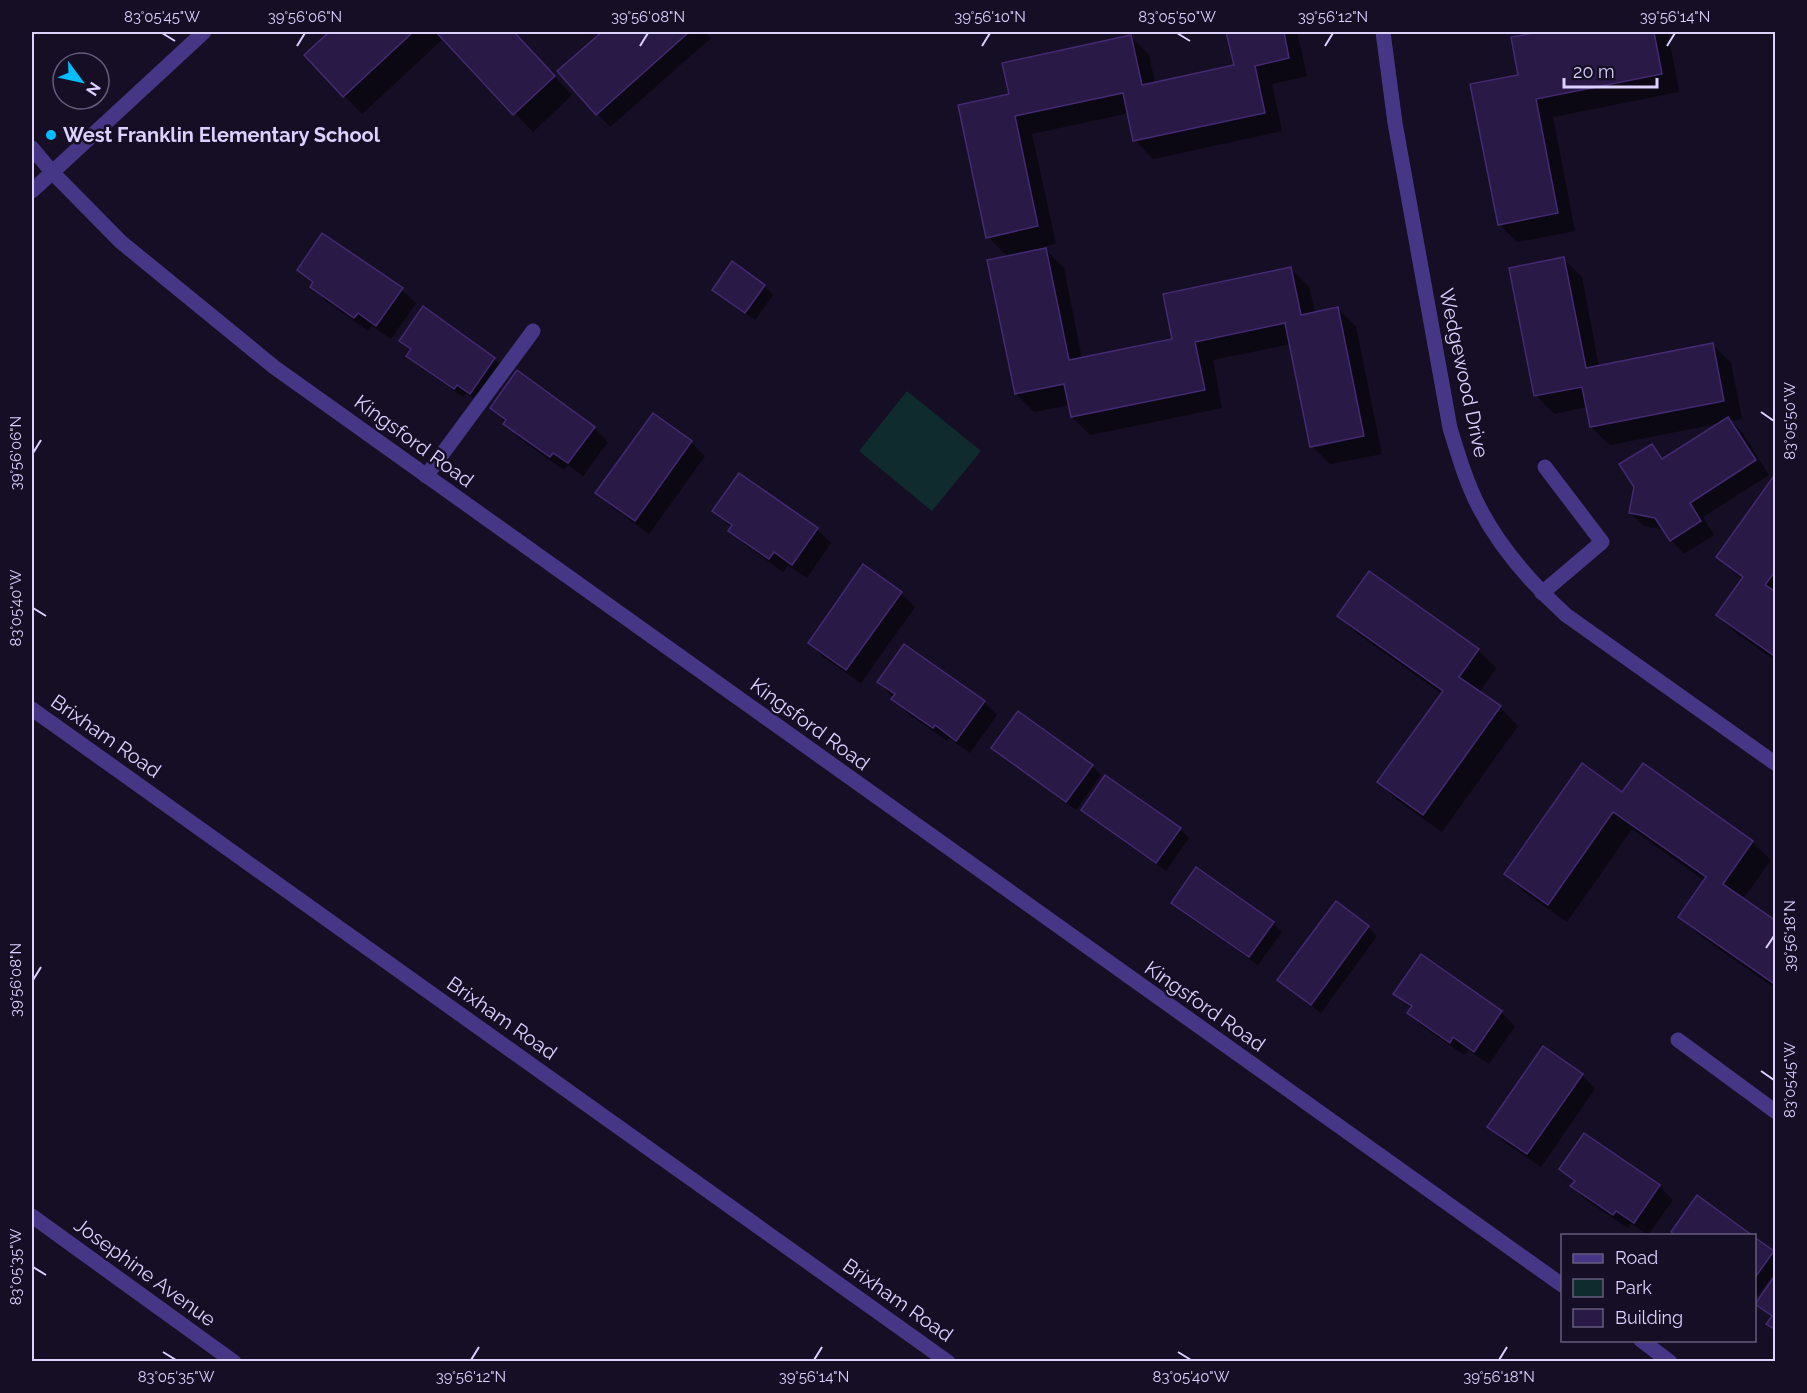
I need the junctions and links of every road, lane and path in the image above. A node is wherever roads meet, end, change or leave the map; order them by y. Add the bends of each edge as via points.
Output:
1 (204, 32) edge
2 (1383, 32) edge
3 (32, 148) edge
4 (52, 172) junction
5 (32, 191) edge
6 (533, 332) dead end
7 (1545, 467) dead end
8 (426, 476) junction
9 (1542, 593) junction
10 (32, 709) edge
11 (1776, 764) edge
12 (1678, 1040) dead end
13 (1776, 1112) edge
14 (32, 1216) edge
15 (1561, 1284) edge
16 (1642, 1342) edge
17 (234, 1362) edge
18 (948, 1362) edge
19 (1670, 1362) edge

1 - 4 street
2 - 9 street, Wedgewood Drive via 1450,428 1479,507 1507,553
3 - 4 street, Kingsford Road
4 - 5 street
4 - 8 street, Kingsford Road via 121,242 274,367
6 - 8 street
7 - 9 street via 1602,542
8 - 15 street, Kingsford Road
9 - 11 street, Wedgewood Drive via 1566,615
10 - 18 street, Brixham Road
12 - 13 street
14 - 17 street, Josephine Avenue
16 - 19 street

